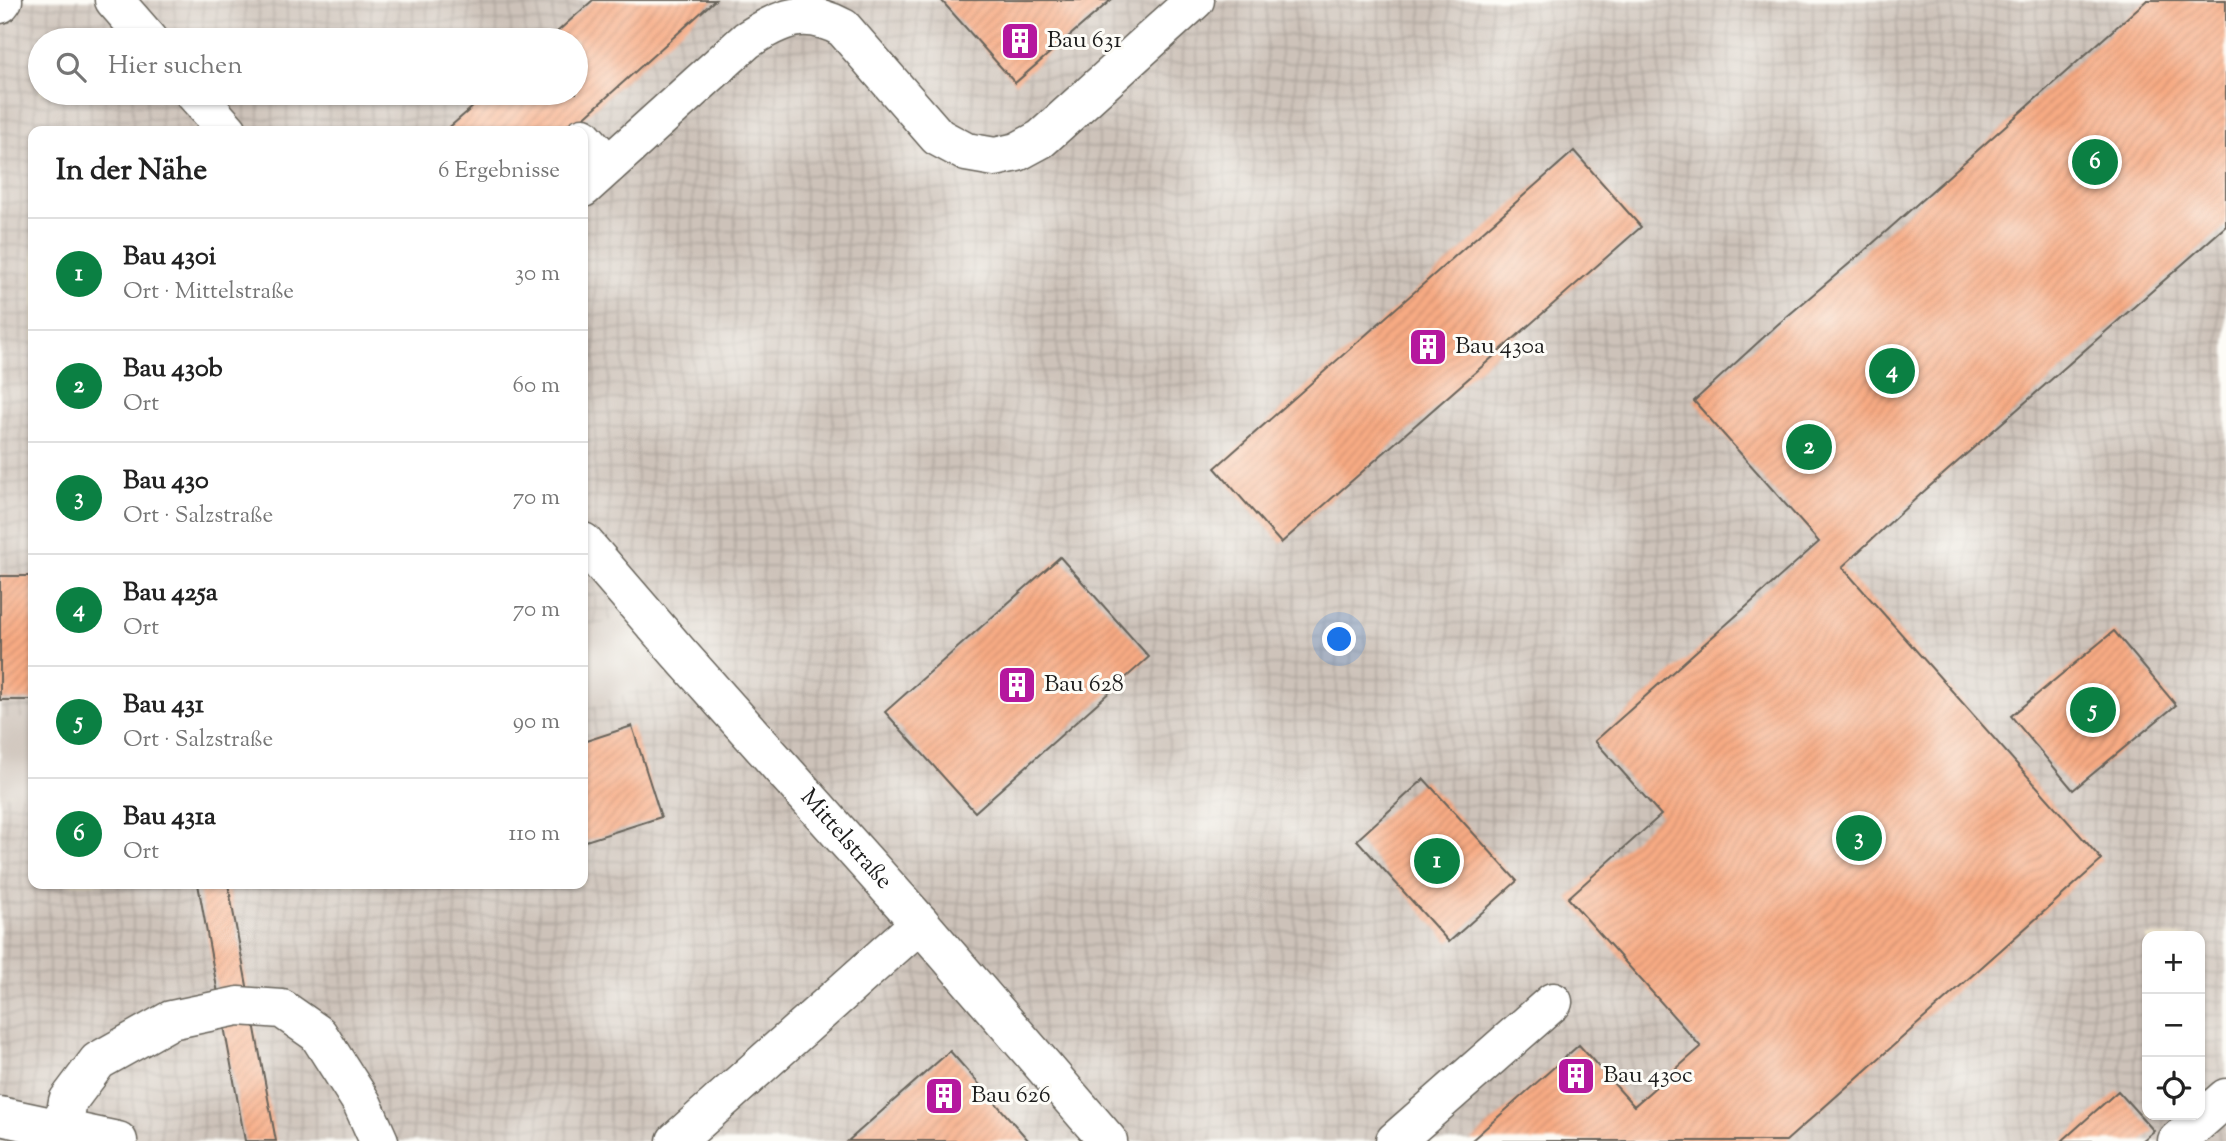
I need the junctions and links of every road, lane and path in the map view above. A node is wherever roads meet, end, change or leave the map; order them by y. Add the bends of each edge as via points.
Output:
1 (3, 0) edge
2 (114, 0) edge
3 (1195, 0) edge
4 (0, 4) edge
5 (138, 28) edge
6 (205, 105) edge
7 (224, 126) edge
8 (588, 158) edge
9 (595, 176) edge
10 (588, 548) edge
11 (920, 923) junction
12 (1553, 1002) dead end
13 (2226, 1098) edge
14 (0, 1116) edge
15 (63, 1129) junction
16 (118, 1141) edge
17 (379, 1141) edge
18 (676, 1141) edge
19 (1108, 1141) edge
20 (1395, 1141) edge
21 (2177, 1141) edge

1 - 4 street
2 - 5 street
3 - 9 street via 1041,139 995,157 966,152 938,137 843,27 826,18 799,15 773,23 747,40
6 - 7 street
8 - 9 street
10 - 11 street, Mittelstraße
11 - 18 street
11 - 19 street, Mittelstraße
12 - 20 street
13 - 21 street
14 - 15 street
15 - 16 street
15 - 17 street via 68,1101 98,1061 171,1020 238,1006 282,1009 318,1034 362,1103

